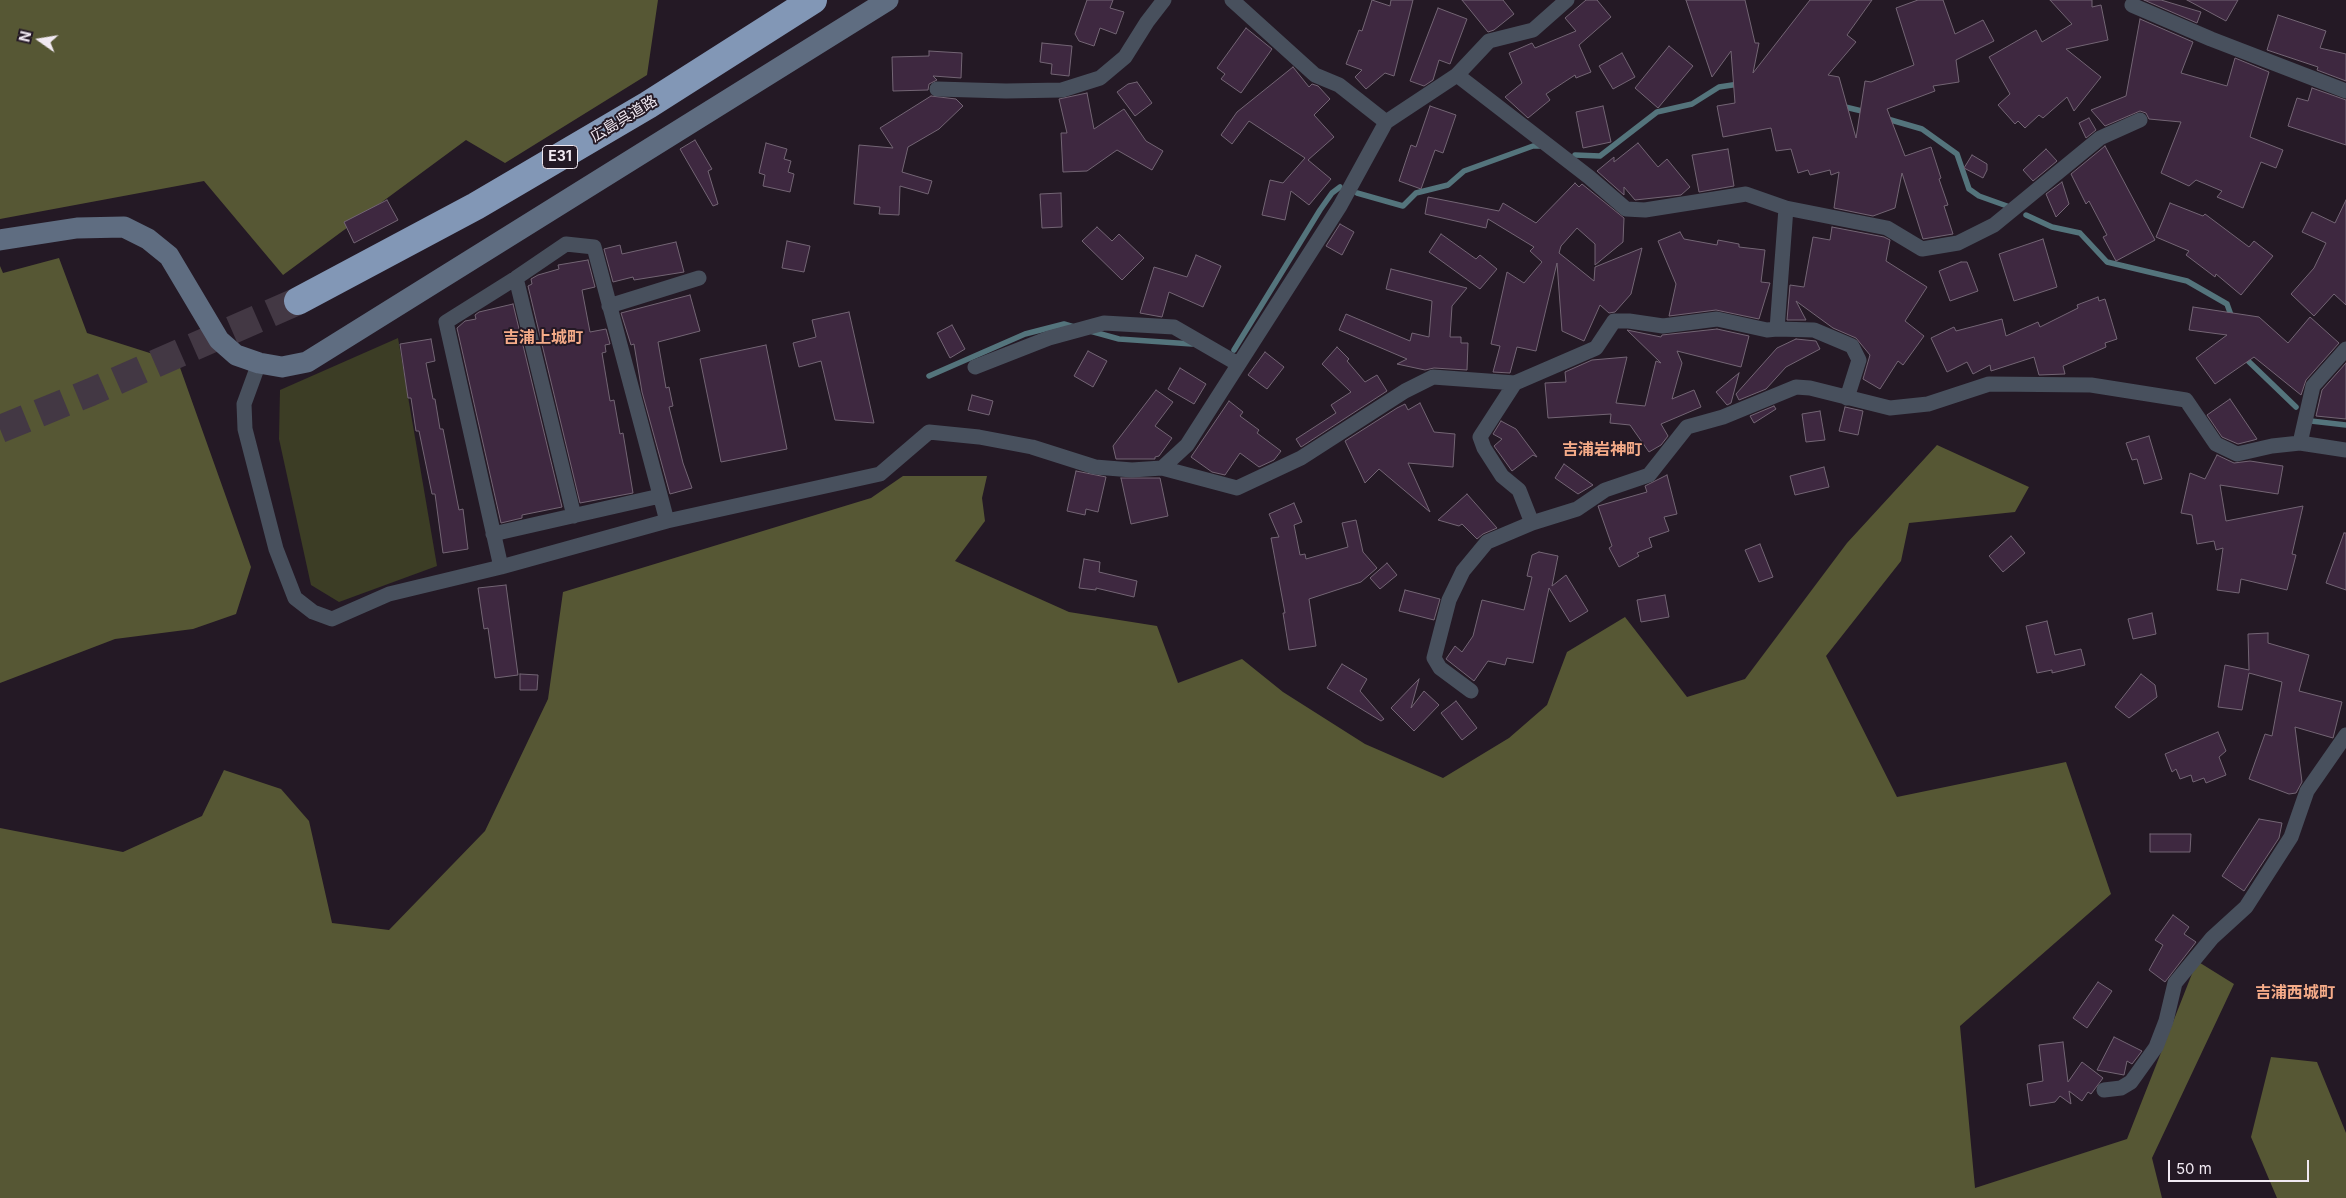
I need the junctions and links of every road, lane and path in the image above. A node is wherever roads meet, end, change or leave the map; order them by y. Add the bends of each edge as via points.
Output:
1 (813, 0) edge
2 (888, 0) edge
3 (1164, 0) edge
4 (1232, 0) edge
5 (1567, 0) edge
6 (2132, 5) dead end
7 (1457, 75) junction
8 (937, 88) dead end
9 (2346, 91) edge
10 (2140, 120) dead end
11 (1386, 122) junction
12 (1786, 208) junction
13 (0, 240) edge
14 (516, 278) junction
15 (699, 278) dead end
16 (298, 301) tunnel mouth
17 (609, 306) junction
18 (1777, 329) junction
19 (2346, 349) edge
20 (259, 363) junction
21 (1238, 364) junction
22 (975, 368) dead end
23 (1515, 383) junction
24 (1847, 398) junction
25 (2300, 442) junction
26 (2346, 450) edge
27 (1162, 468) junction
28 (660, 496) junction
29 (574, 516) junction
30 (667, 521) junction
31 (1532, 523) junction
32 (493, 534) junction
33 (501, 567) junction
34 (1471, 691) dead end
35 (2346, 735) edge
36 (2104, 1090) dead end

1 - 16 highway, 広島呉道路 / E31 via 648,105 476,206
2 - 20 street via 307,362 282,367
3 - 8 street via 1125,57 1100,78 1062,90 1006,92
4 - 11 street via 1315,75 1339,85
5 - 7 street via 1533,30 1489,41
6 - 9 street
7 - 11 street
7 - 12 street via 1589,176 1626,209 1645,210 1746,194
10 - 12 street via 2100,138 1994,225 1958,243 1922,249 1887,228
11 - 21 street via 1340,206
12 - 18 street
13 - 20 street via 77,228 124,227 148,239 169,256 219,340 236,355
14 - 17 street via 566,244 594,247
14 - 29 street
14 - 32 street via 446,322
15 - 17 street
17 - 28 street
18 - 23 street via 1767,330 1717,319 1663,326 1629,320 1614,321 1596,348
18 - 24 street via 1814,330 1852,346 1859,360
19 - 25 street via 2313,386
20 - 33 street via 244,404 245,429 276,549 295,598 312,612 332,619 390,594
21 - 22 street via 1174,327 1104,323 1049,338
21 - 27 street via 1187,445
23 - 27 street via 1433,378 1405,391 1302,458 1237,488
23 - 31 street via 1480,437 1502,476 1519,490
24 - 25 street via 1890,408 1928,404 1988,384 2091,385 2186,400 2216,444 2237,454
24 - 31 street via 1796,387 1723,417 1688,427 1649,475 1605,490 1577,509
25 - 26 street
27 - 30 street via 1095,467 1032,447 929,432 880,474
28 - 29 street
28 - 30 street
29 - 32 street
30 - 33 street
31 - 34 street via 1487,542 1463,571 1449,600 1434,658 1440,668
32 - 33 street
35 - 36 street via 2307,791 2291,837 2246,907 2212,938 2175,983 2156,1047 2131,1082 2121,1088

